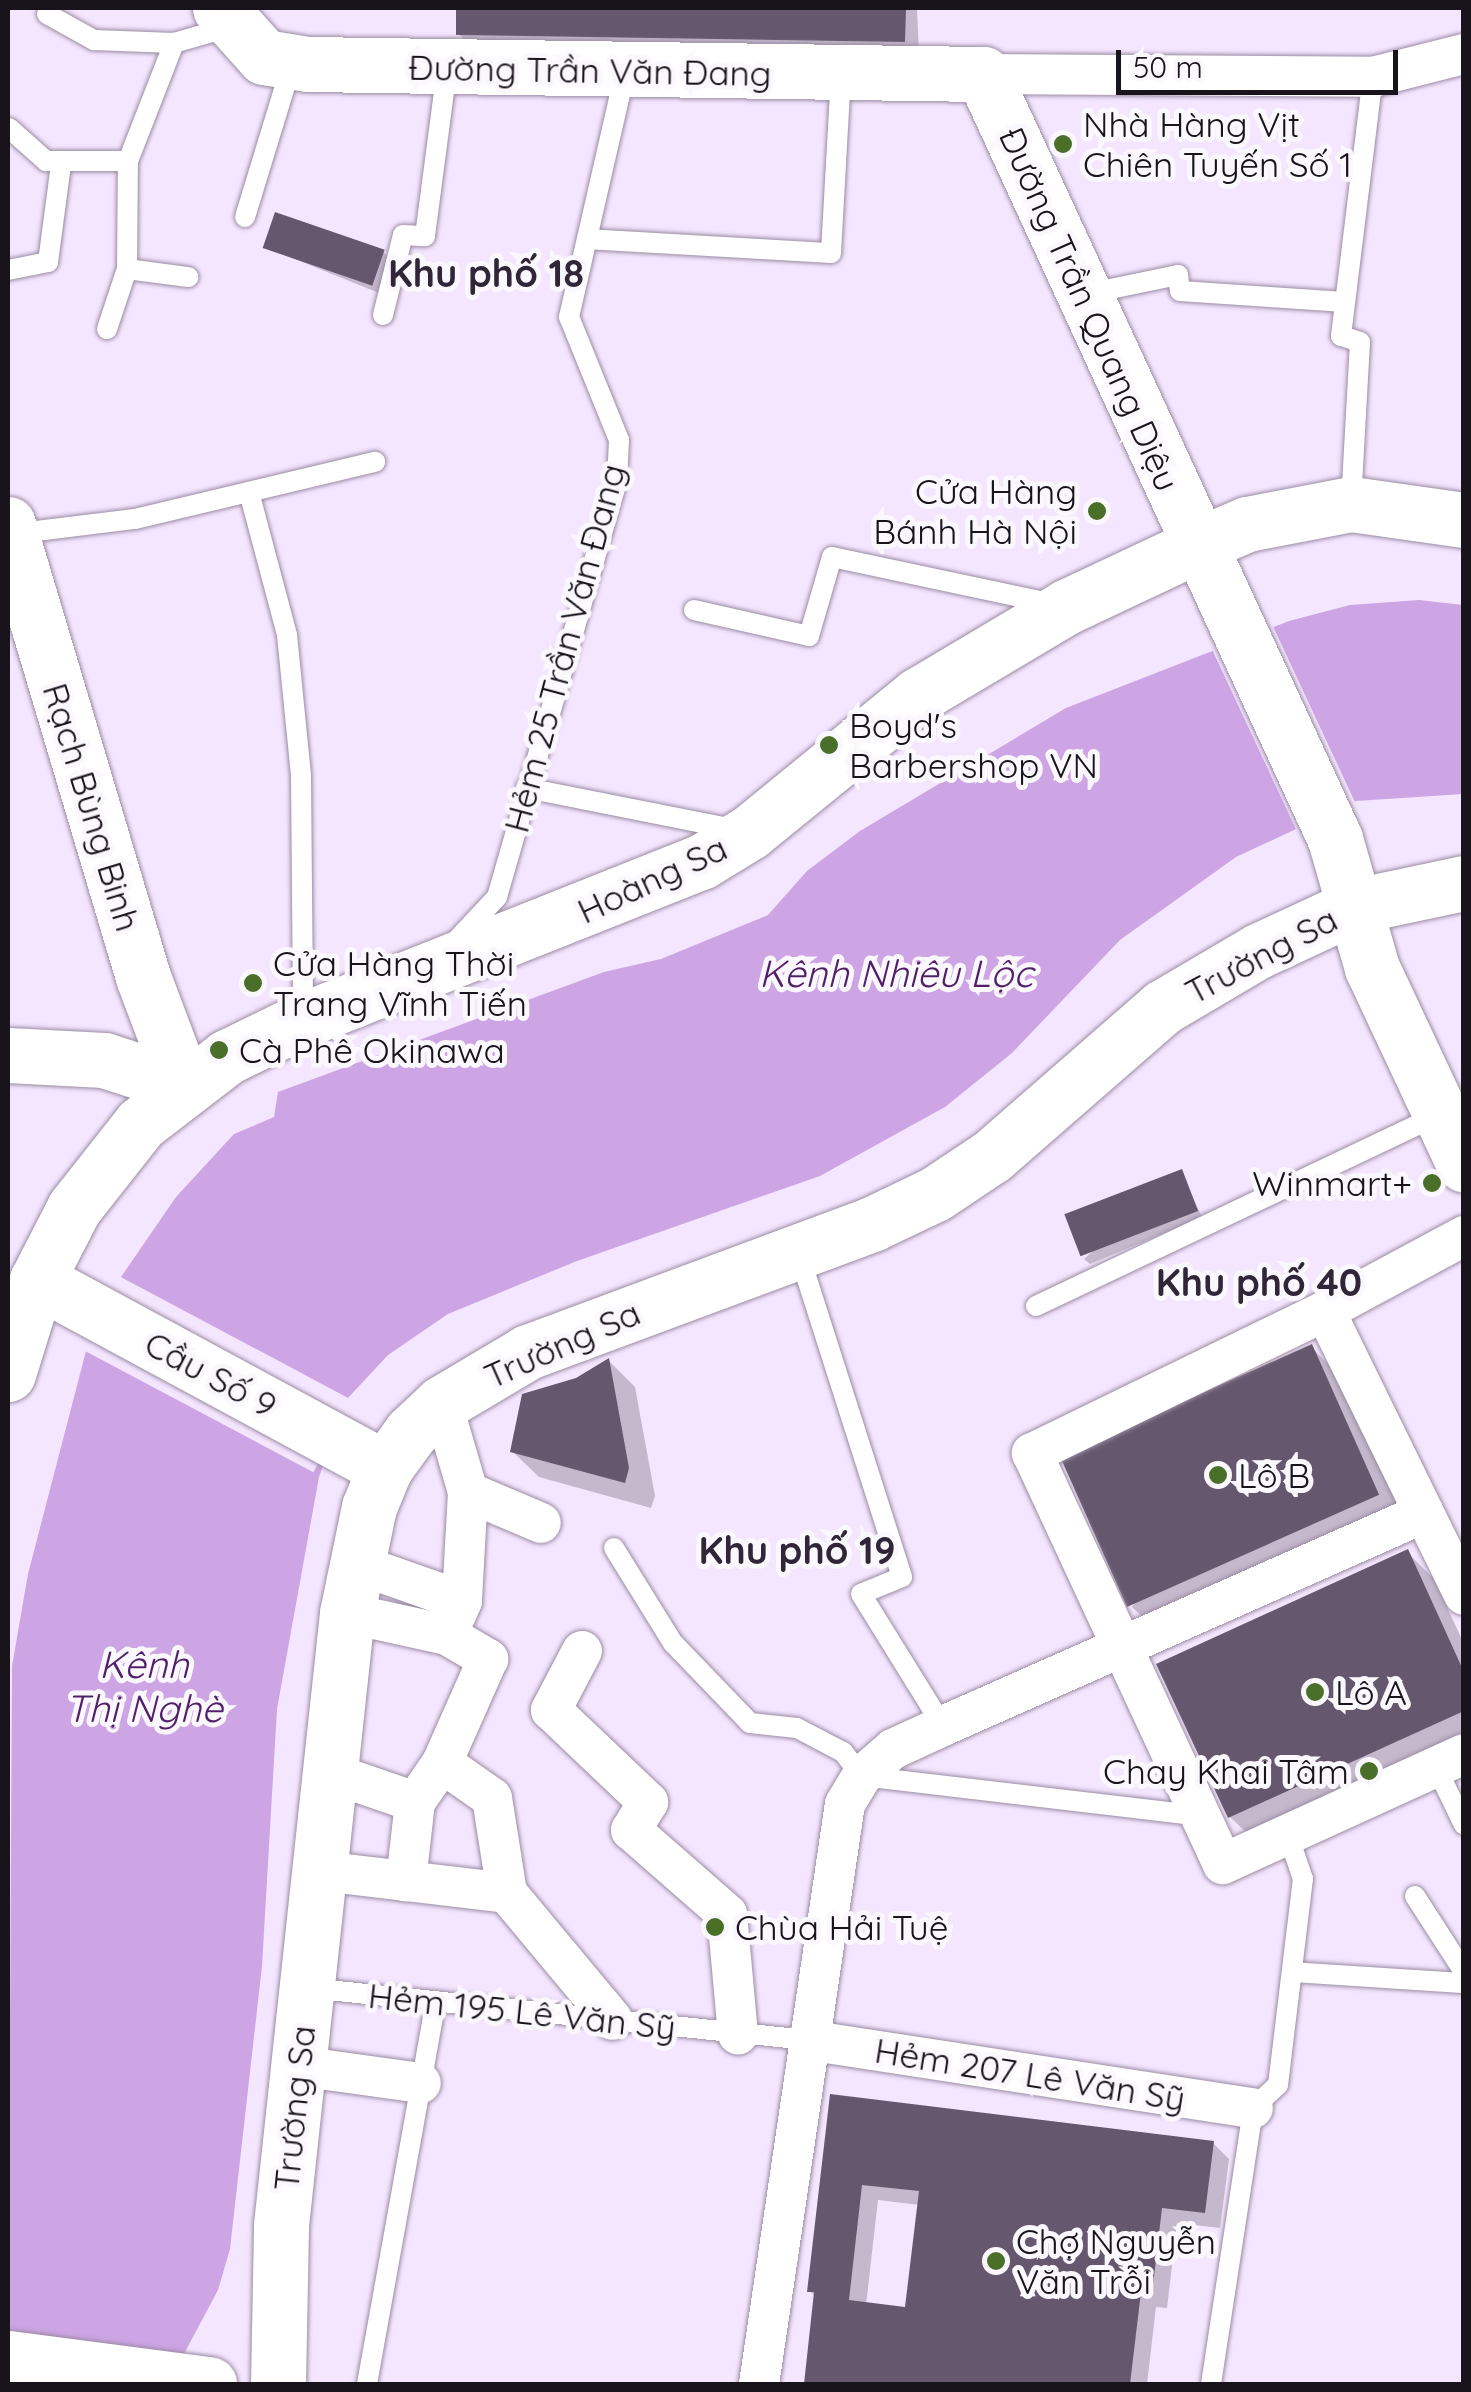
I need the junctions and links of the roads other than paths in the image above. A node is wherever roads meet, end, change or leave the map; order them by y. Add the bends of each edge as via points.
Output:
1 (46, 14) dead end
2 (228, 16) edge
3 (174, 43) junction
4 (1464, 54) edge
5 (293, 62) junction
6 (447, 67) junction
7 (625, 72) junction
8 (983, 74) junction
9 (842, 76) junction
10 (1373, 77) junction
11 (9, 128) edge
12 (128, 161) junction
13 (60, 164) junction
14 (245, 218) dead end
15 (587, 239) junction
16 (127, 269) junction
17 (8, 270) edge
18 (188, 277) dead end
19 (1084, 295) junction
20 (1345, 302) junction
21 (383, 314) dead end
22 (107, 329) dead end
23 (376, 462) dead end
24 (249, 492) junction
25 (1351, 504) junction
26 (1464, 520) edge
27 (9, 530) edge
28 (1198, 545) junction
29 (1066, 607) junction
30 (694, 610) dead end
31 (526, 788) junction
32 (750, 832) junction
33 (1464, 883) edge
34 (1355, 906) junction
35 (428, 970) junction
36 (303, 1020) junction
37 (8, 1055) edge
38 (184, 1086) junction
39 (1440, 1114) junction
40 (1464, 1164) edge
41 (1464, 1236) edge
42 (798, 1252) junction
43 (58, 1291) junction
44 (1036, 1306) dead end
45 (1325, 1312) junction
46 (8, 1374) edge
47 (442, 1403) junction
48 (385, 1468) junction
49 (468, 1492) junction
50 (1424, 1513) junction
51 (541, 1522) dead end
52 (614, 1548) dead end
53 (352, 1589) junction
54 (1464, 1595) edge
55 (455, 1618) junction
56 (1122, 1647) junction
57 (582, 1651) dead end
58 (943, 1726) junction
59 (1450, 1760) edge
60 (442, 1763) junction
61 (331, 1773) junction
62 (862, 1776) junction
63 (415, 1802) junction
64 (1202, 1816) junction
65 (1464, 1824) edge
66 (1288, 1836) junction
67 (321, 1871) junction
68 (406, 1880) junction
69 (507, 1893) junction
70 (1414, 1896) dead end
71 (1292, 1972) junction
72 (1464, 1972) edge
73 (1464, 1982) edge
74 (307, 1988) junction
75 (436, 2001) junction
76 (614, 2020) junction
77 (738, 2034) junction
78 (807, 2040) junction
79 (298, 2066) junction
80 (421, 2083) junction
81 (1253, 2108) junction
82 (8, 2358) edge
83 (210, 2384) edge
84 (278, 2384) edge
85 (367, 2384) edge
86 (760, 2384) edge
87 (1211, 2384) edge

1 - 3 lane via 94,40
2 - 3 lane
2 - 5 street, Đường Trần Văn Đang via 264,57
3 - 12 lane
4 - 10 street
5 - 6 street, Đường Trần Văn Đang
5 - 14 lane
6 - 7 street, Đường Trần Văn Đang
6 - 21 lane via 425,236 402,235
7 - 9 street, Đường Trần Văn Đang
7 - 15 lane, Hẻm 25 Trần Văn Đang
8 - 9 street, Đường Trần Văn Đang
8 - 10 street
8 - 19 street, Đường Trần Quang Diệu
9 - 15 lane via 831,253
10 - 20 lane
11 - 13 lane via 46,161
12 - 13 lane
12 - 16 lane
13 - 17 lane via 48,262
15 - 31 lane, Hẻm 25 Trần Văn Đang via 569,317 619,440 617,481
16 - 18 lane
16 - 22 lane
19 - 20 lane via 1178,275 1180,291
19 - 28 street, Đường Trần Quang Diệu
20 - 25 lane via 1341,336 1360,342
23 - 24 lane
24 - 27 lane via 135,519
24 - 36 lane via 287,635 301,776
25 - 26 street, Hoàng Sa
25 - 28 street, Hoàng Sa via 1247,524
27 - 38 street, Rạch Bùng Binh via 143,977
28 - 29 street, Hoàng Sa
28 - 34 street, Đường Trần Quang Diệu via 1336,838
29 - 30 lane via 832,557 809,636
29 - 32 street, Hoàng Sa via 918,695
31 - 32 lane
31 - 35 lane, Hẻm 25 Trần Văn Đang via 497,897
32 - 35 street, Hoàng Sa via 643,890
33 - 34 street, Trường Sa
34 - 39 street, Đường Trần Quang Diệu via 1372,968
34 - 42 street, Trường Sa via 1258,951 1163,1007 992,1156 935,1194
35 - 36 street, Hoàng Sa
36 - 38 street, Hoàng Sa
37 - 38 street via 104,1060
38 - 43 street, Hoàng Sa via 105,1166
39 - 40 street, Đường Trần Quang Diệu
39 - 44 lane
41 - 45 street
42 - 47 street, Trường Sa via 528,1352
42 - 58 lane via 902,1577 861,1594
43 - 46 street, Hoàng Sa
43 - 48 street, Cầu Số 9
45 - 50 street
45 - 56 street via 1032,1453
47 - 48 street, Trường Sa
47 - 49 street
48 - 53 street, Trường Sa
49 - 51 street
49 - 55 street
50 - 54 street
50 - 56 street
52 - 62 lane via 673,1643 750,1723 797,1728 842,1752
53 - 55 street
53 - 61 street, Trường Sa
55 - 60 street via 488,1659
56 - 58 street
56 - 64 street
57 - 77 street via 551,1710 648,1802 631,1830 728,1914
58 - 62 street via 893,1749
59 - 65 lane
59 - 66 street
60 - 63 street
60 - 69 street via 492,1798
61 - 63 street
61 - 67 street, Trường Sa
62 - 64 lane
62 - 78 street via 845,1804
63 - 68 street
64 - 66 street via 1223,1864
66 - 71 lane via 1303,1879
67 - 68 street
67 - 74 street, Trường Sa
68 - 69 street
69 - 76 street
70 - 72 lane
71 - 73 lane
71 - 81 lane via 1278,2085
74 - 75 lane, Hẻm 195 Lê Văn Sỹ
74 - 79 street, Trường Sa
75 - 76 lane, Hẻm 195 Lê Văn Sỹ
75 - 80 lane
76 - 77 lane, Hẻm 195 Lê Văn Sỹ
77 - 78 lane, Hẻm 195 Lê Văn Sỹ
78 - 81 street, Hẻm 207 Lê Văn Sỹ
78 - 86 street
79 - 80 street
79 - 84 street, Trường Sa via 281,2224
80 - 85 lane
81 - 87 lane
82 - 83 street

